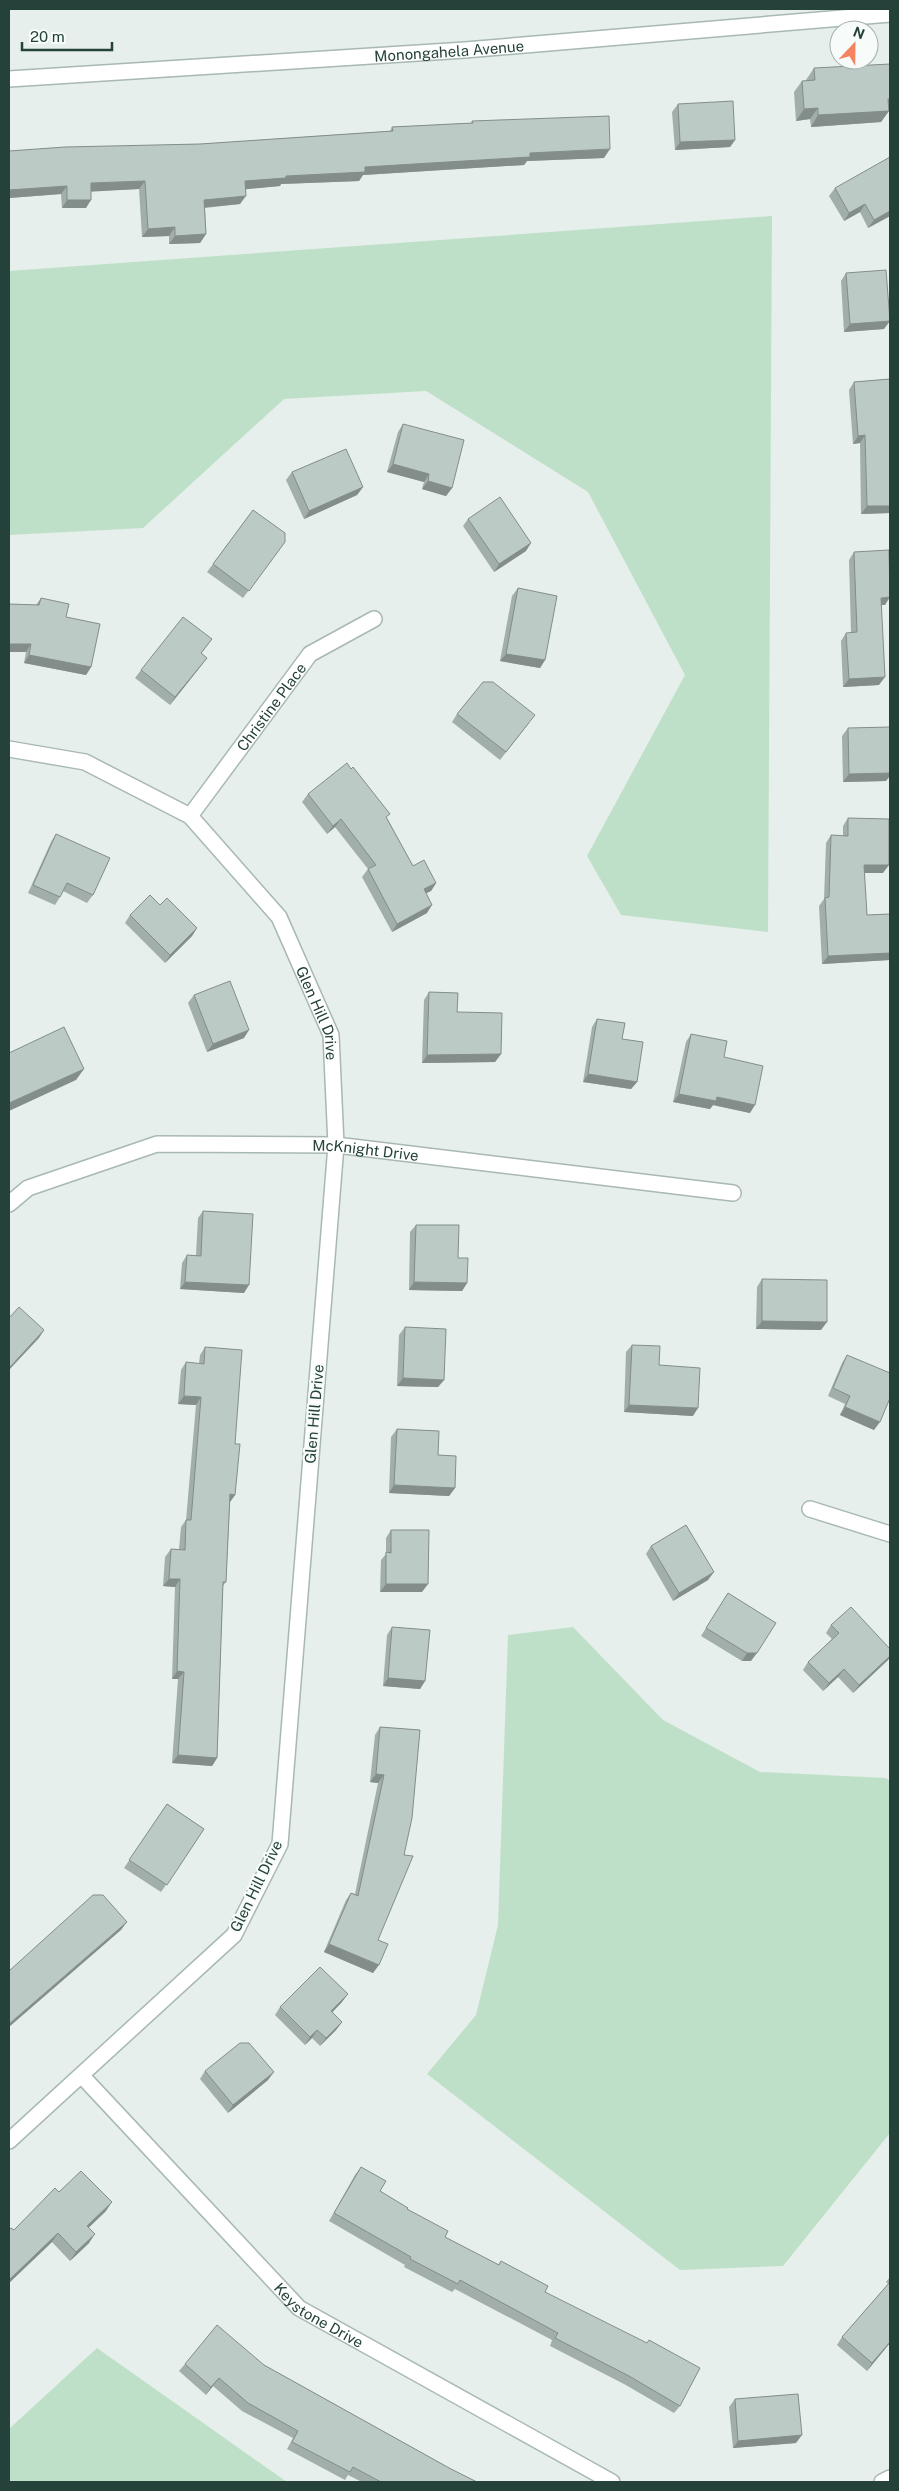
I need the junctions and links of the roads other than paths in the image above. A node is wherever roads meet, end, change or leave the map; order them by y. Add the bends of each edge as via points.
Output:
1 (890, 14) edge
2 (9, 78) edge
3 (374, 620) dead end
4 (9, 749) edge
5 (190, 816) junction
6 (336, 1145) junction
7 (733, 1193) dead end
8 (9, 1204) edge
9 (810, 1509) dead end
10 (890, 1534) edge
11 (82, 2076) junction
12 (9, 2141) edge
13 (890, 2478) edge
14 (612, 2482) edge
15 (882, 2482) edge

1 - 2 street, Monongahela Avenue via 465,50
3 - 5 street, Christine Place via 310,654
4 - 5 street, Glen Hill Drive via 86,762
5 - 6 street, Glen Hill Drive via 280,917 284,926 331,1035
6 - 7 street, McKnight Drive
6 - 8 street, McKnight Drive via 157,1144 28,1188
6 - 11 street, Glen Hill Drive via 280,1844 234,1935
9 - 10 street
11 - 12 street, Glen Hill Drive
11 - 14 street, Keystone Drive via 299,2308
13 - 15 street

